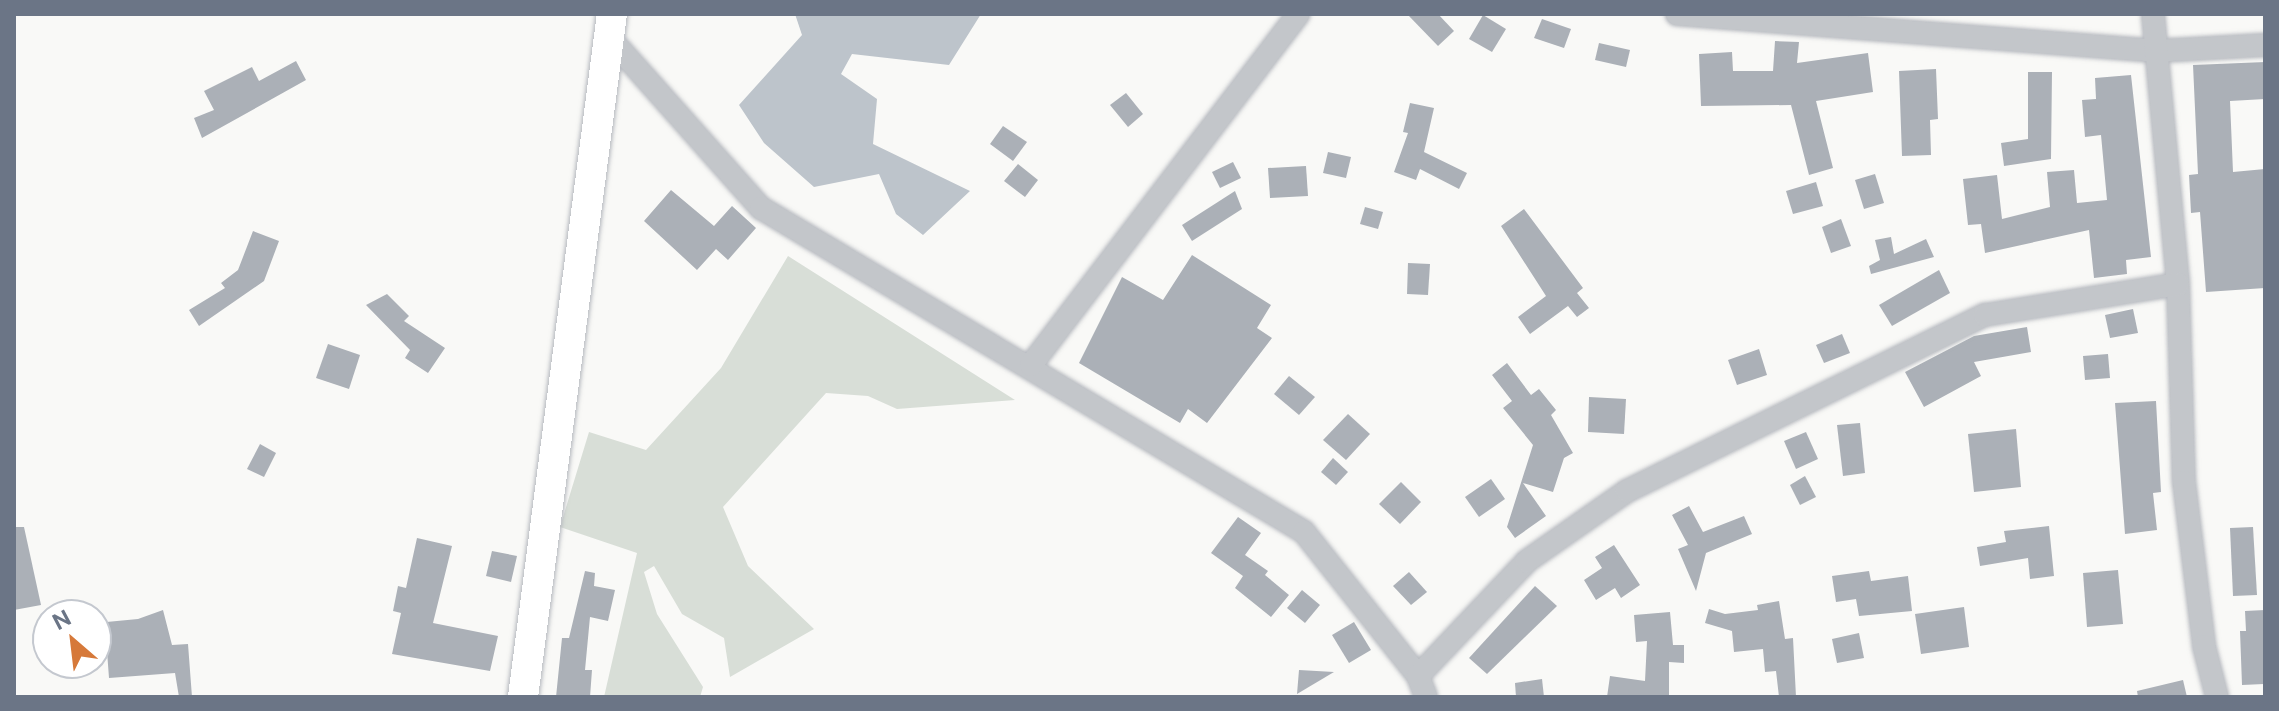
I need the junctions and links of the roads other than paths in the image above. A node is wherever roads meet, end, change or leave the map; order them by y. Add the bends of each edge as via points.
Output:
1 (1298, 14) edge
2 (1677, 14) edge
3 (2153, 14) edge
4 (610, 25) edge
5 (2265, 45) edge
6 (2155, 51) junction
7 (2178, 284) junction
8 (1031, 365) junction
9 (1422, 686) edge
10 (523, 697) edge
11 (2217, 697) edge

1 - 8 street
2 - 6 street
3 - 6 street
4 - 8 street via 761,208
4 - 10 street
5 - 6 street
6 - 7 street
7 - 9 street via 1985,315 1627,491 1527,561
7 - 11 street via 2184,482 2204,646
8 - 9 street via 1304,532

